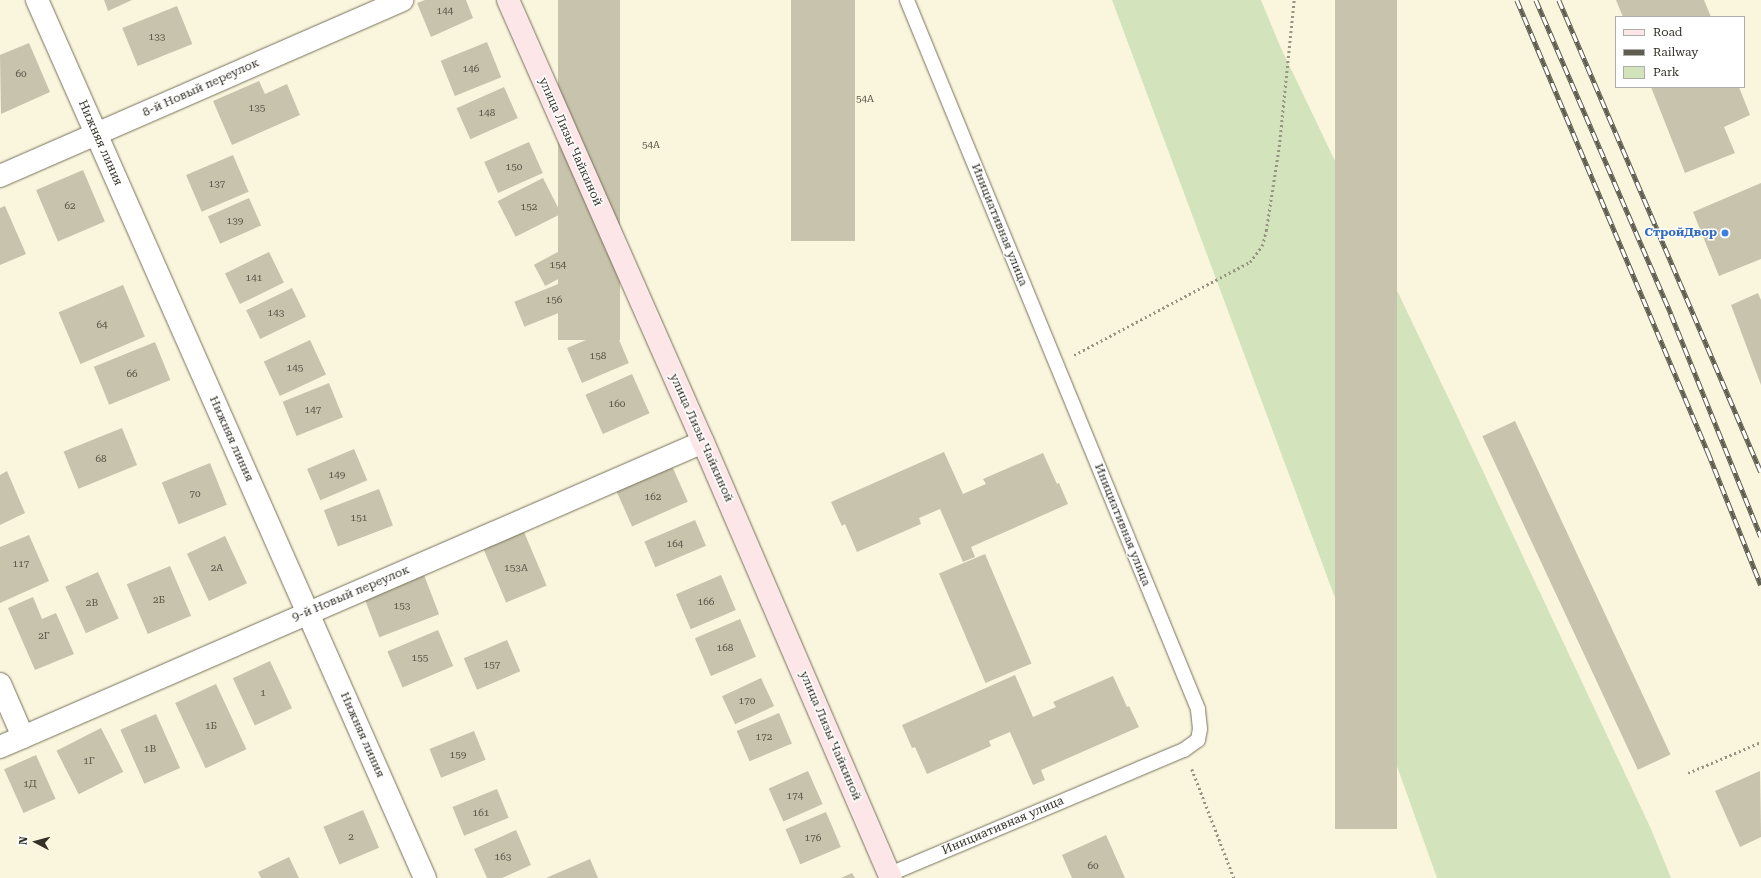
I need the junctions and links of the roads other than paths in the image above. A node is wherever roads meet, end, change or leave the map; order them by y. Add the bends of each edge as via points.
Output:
1 (37, 0) edge
2 (402, 0) edge
3 (508, 0) edge
4 (907, 0) edge
5 (96, 134) junction
6 (0, 176) edge
7 (703, 442) junction
8 (308, 613) junction
9 (0, 684) edge
10 (23, 737) junction
11 (0, 747) edge
12 (891, 876) edge
13 (425, 878) edge

1 - 5 street, Нижняя линия
2 - 5 street, 8-й Новый переулок
3 - 7 main road, улица Лизы Чайкиной
4 - 12 lane, Инициативная улица via 1198,709 1200,729 1198,740 1184,750
5 - 6 street, 8-й Новый переулок
5 - 8 street, Нижняя линия
7 - 8 street, 9-й Новый переулок
7 - 12 main road, улица Лизы Чайкиной
8 - 10 street, 9-й Новый переулок
8 - 13 street, Нижняя линия
9 - 10 street
10 - 11 street, 9-й Новый переулок

